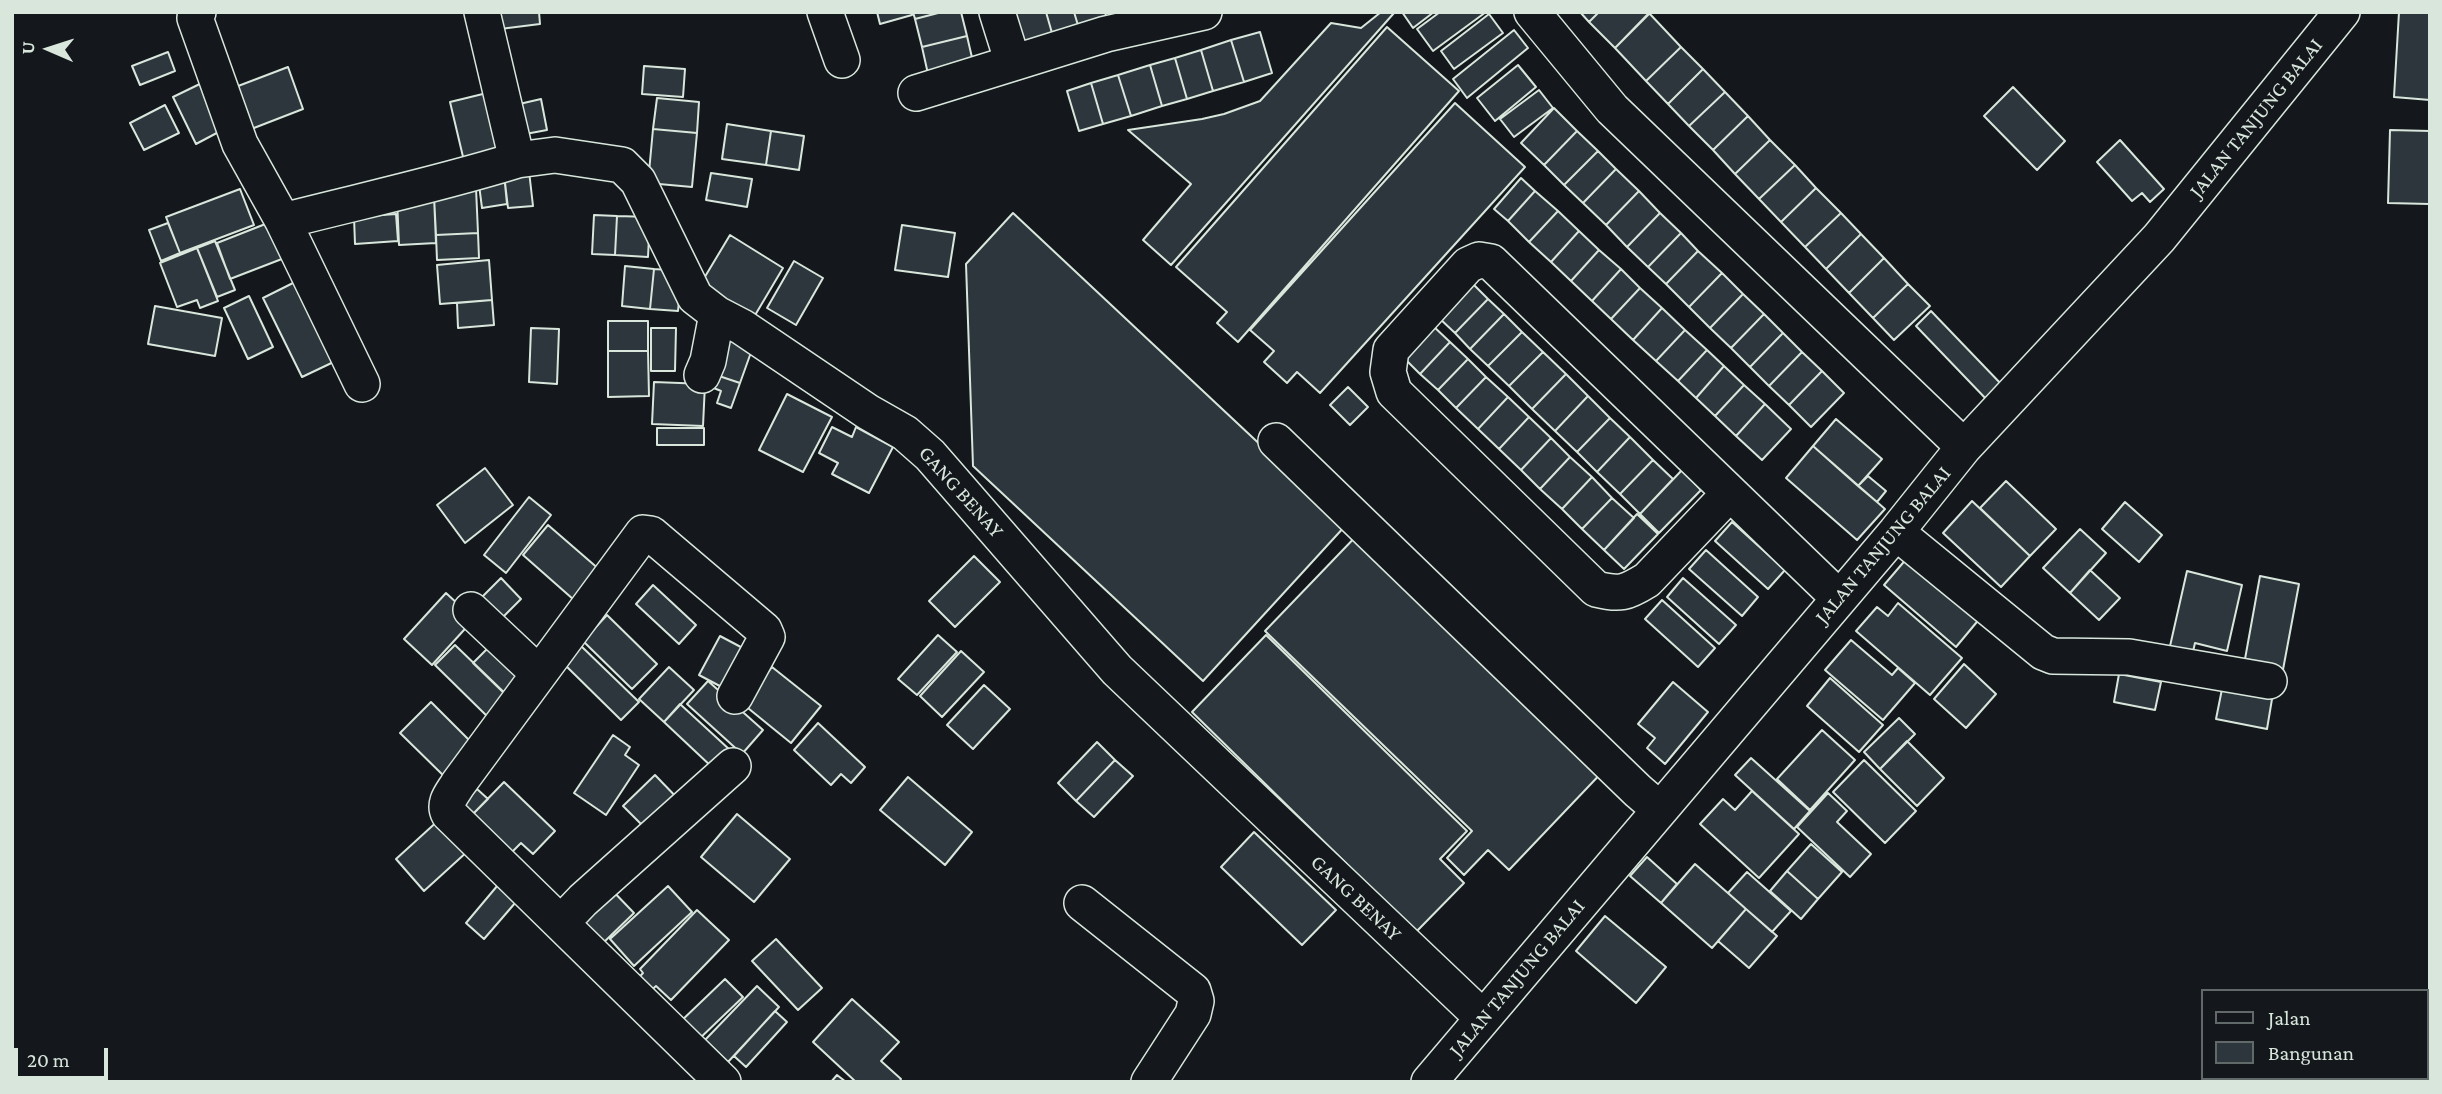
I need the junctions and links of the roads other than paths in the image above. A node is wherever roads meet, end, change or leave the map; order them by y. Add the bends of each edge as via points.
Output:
1 (198, 12) edge
2 (482, 12) edge
3 (825, 12) edge
4 (997, 12) edge
5 (1532, 12) edge
6 (2342, 12) edge
7 (1196, 13) edge
8 (842, 60) dead end
9 (1013, 63) junction
10 (916, 93) dead end
11 (517, 160) junction
12 (283, 221) junction
13 (716, 314) junction
14 (702, 375) dead end
15 (362, 384) dead end
16 (1276, 441) dead end
17 (1964, 447) junction
18 (1729, 494) junction
19 (1896, 532) junction
20 (1839, 598) junction
21 (471, 610) dead end
22 (538, 673) junction
23 (2269, 681) dead end
24 (735, 696) dead end
25 (733, 766) dead end
26 (1659, 809) junction
27 (1082, 903) dead end
28 (562, 922) junction
29 (1483, 1018) junction
30 (723, 1082) edge
31 (1149, 1082) edge
32 (1429, 1082) edge

1 - 12 street via 195,18 240,144
2 - 11 street
3 - 8 street
4 - 9 street
5 - 17 street via 1612,109
6 - 17 street, JALAN TANJUNG BALAI via 2159,238
7 - 9 street
9 - 10 street
11 - 12 street, GANG BENAY
11 - 13 street, GANG BENAY via 555,155 622,166 638,181 695,297
12 - 15 street
13 - 14 street
13 - 29 street, GANG BENAY via 905,433 930,455 1117,670
16 - 26 street
17 - 19 street, JALAN TANJUNG BALAI
18 - 18 street via 1491,262 1479,260 1468,265 1391,349 1388,372 1394,392 1596,589 1616,594 1647,580
18 - 20 street
19 - 20 street, JALAN TANJUNG BALAI
19 - 23 street via 2053,656 2129,657
20 - 26 street, JALAN TANJUNG BALAI
21 - 22 street
22 - 24 street via 643,533 650,534 764,630 767,637
22 - 28 street via 458,784 446,808
25 - 28 street
26 - 29 street, JALAN TANJUNG BALAI
27 - 31 street via 1193,991 1193,1014
28 - 30 street
29 - 32 street, JALAN TANJUNG BALAI

